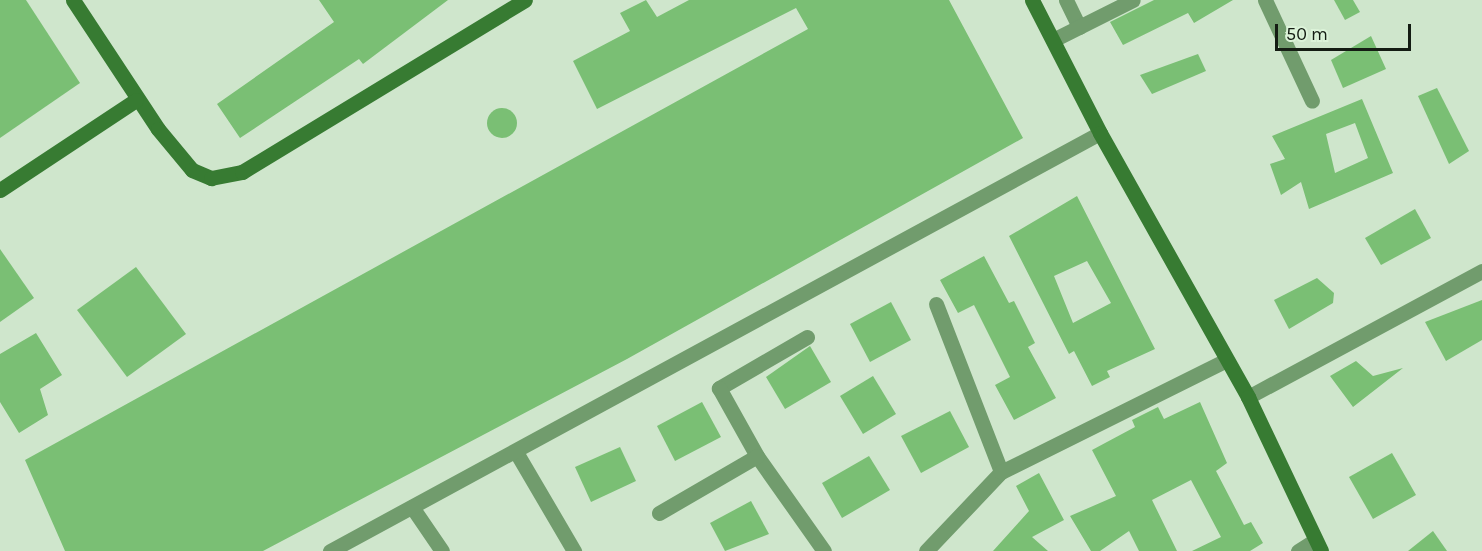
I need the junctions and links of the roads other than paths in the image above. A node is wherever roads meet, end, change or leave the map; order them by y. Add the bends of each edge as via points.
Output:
1 (73, 0) edge
2 (525, 0) edge
3 (1032, 0) edge
4 (1066, 0) edge
5 (1133, 0) edge
6 (1265, 0) edge
7 (1079, 27) junction
8 (1053, 40) junction
9 (136, 100) junction
10 (1312, 101) dead end
11 (1100, 134) junction
12 (0, 190) edge
13 (1482, 271) edge
14 (936, 304) dead end
15 (807, 337) dead end
16 (1225, 361) junction
17 (1248, 398) junction
18 (516, 452) junction
19 (757, 456) junction
20 (1001, 472) junction
21 (412, 507) junction
22 (659, 513) dead end
23 (1317, 546) edge
24 (330, 551) edge
25 (442, 551) edge
26 (574, 551) edge
27 (824, 551) edge
28 (926, 551) edge
29 (1298, 551) edge

1 - 9 street
2 - 9 street via 242,172 211,178 192,170
3 - 8 street
4 - 7 street
5 - 7 street
6 - 10 street
7 - 8 street
8 - 11 street
9 - 12 street
11 - 16 street
11 - 18 street
13 - 17 street
14 - 20 street
15 - 19 street via 719,388
16 - 17 street
16 - 20 street
17 - 23 street
18 - 21 street
18 - 26 street
19 - 22 street
19 - 27 street
20 - 28 street
21 - 24 street
21 - 25 street
23 - 29 street

